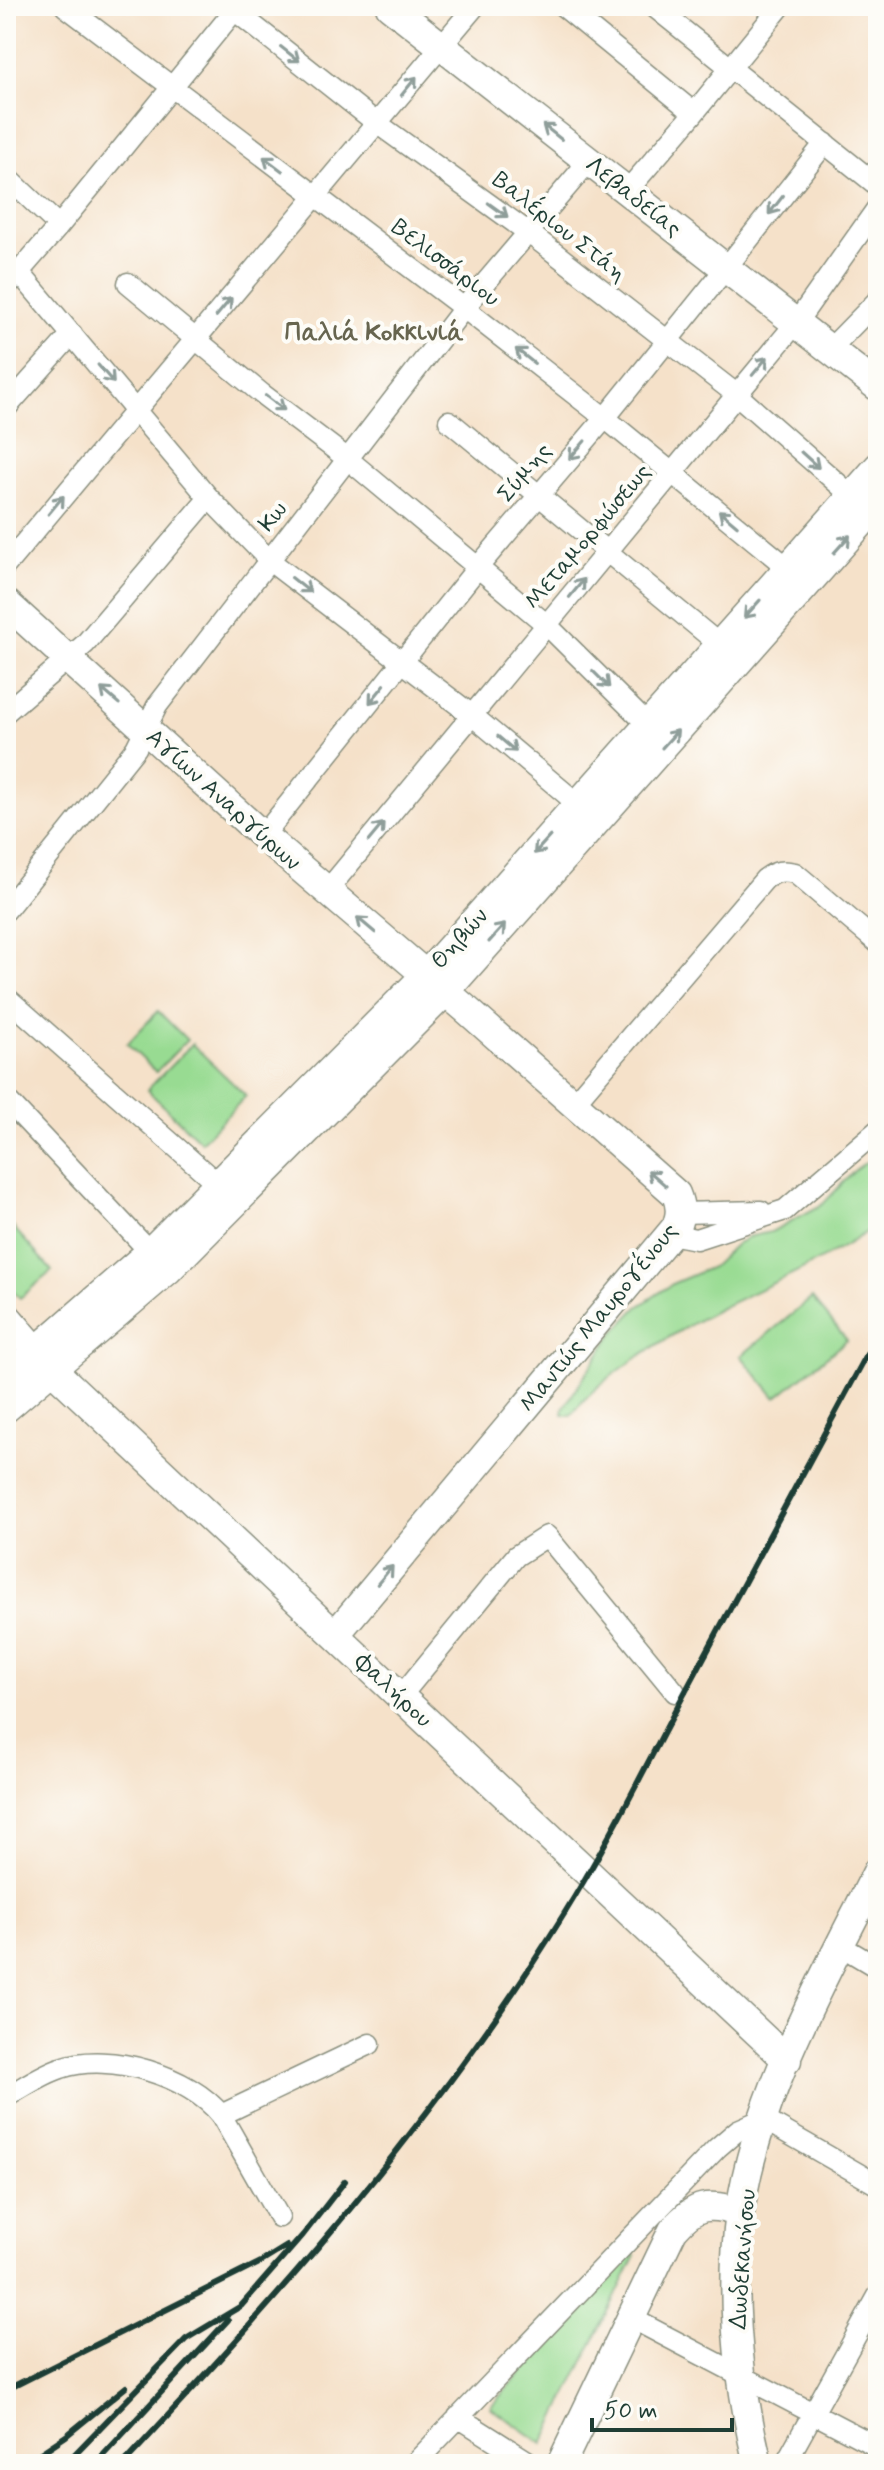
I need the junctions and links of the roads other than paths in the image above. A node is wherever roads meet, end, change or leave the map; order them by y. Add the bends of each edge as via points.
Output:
1 (65, 6) edge
2 (390, 6) edge
3 (475, 6) edge
4 (563, 6) edge
5 (653, 6) edge
6 (781, 6) edge
7 (233, 7) edge
8 (442, 47) junction
9 (730, 70) junction
10 (172, 89) junction
11 (694, 113) junction
12 (378, 124) junction
13 (825, 143) junction
14 (589, 161) junction
15 (6, 176) edge
16 (878, 186) edge
17 (627, 191) junction
18 (317, 197) junction
19 (878, 207) edge
20 (59, 226) junction
21 (529, 233) junction
22 (726, 268) junction
23 (12, 280) edge
24 (128, 283) dead end
25 (878, 300) edge
26 (464, 308) junction
27 (796, 323) junction
28 (72, 334) junction
29 (197, 339) junction
30 (665, 341) junction
31 (830, 349) junction
32 (878, 387) edge
33 (736, 394) junction
34 (6, 408) edge
35 (136, 409) junction
36 (605, 418) junction
37 (449, 421) dead end
38 (349, 460) junction
39 (878, 467) edge
40 (674, 474) junction
41 (538, 495) junction
42 (209, 498) junction
43 (865, 500) edge
44 (607, 551) junction
45 (270, 561) junction
46 (6, 565) edge
47 (478, 567) junction
48 (788, 568) junction
49 (6, 603) edge
50 (547, 625) junction
51 (720, 645) junction
52 (67, 659) junction
53 (402, 663) junction
54 (6, 712) edge
55 (473, 716) junction
56 (647, 724) junction
57 (145, 727) junction
58 (578, 804) junction
59 (263, 836) junction
60 (326, 892) junction
61 (6, 910) edge
62 (878, 943) edge
63 (436, 984) junction
64 (6, 997) edge
65 (6, 1099) edge
66 (573, 1104) junction
67 (878, 1130) edge
68 (219, 1185) junction
69 (675, 1224) junction
70 (150, 1252) junction
71 (6, 1316) edge
72 (45, 1360) junction
73 (6, 1377) edge
74 (6, 1408) edge
75 (335, 1635) junction
76 (675, 1692) dead end
77 (401, 1696) junction
78 (878, 1870) edge
79 (841, 1946) junction
80 (878, 1968) edge
81 (370, 2044) dead end
82 (787, 2060) junction
83 (6, 2097) edge
84 (221, 2115) junction
85 (763, 2119) junction
86 (878, 2185) edge
87 (740, 2212) junction
88 (279, 2217) dead end
89 (878, 2296) edge
90 (631, 2318) junction
91 (740, 2376) junction
92 (813, 2414) junction
93 (458, 2417) junction
94 (878, 2447) edge
95 (414, 2464) edge
96 (532, 2464) edge
97 (561, 2464) edge
98 (758, 2464) edge
99 (785, 2464) edge

1 - 10 street, Βελισσάριου
2 - 8 street, Λεβαδείας
3 - 8 street
4 - 11 street
5 - 9 street
6 - 9 street
7 - 10 street
7 -> 12 street, Βαλέριου Στάη
12 -> 8 street
14 -> 8 street, Λεβαδείας
9 - 11 street
9 - 13 street
18 -> 10 street, Βελισσάριου
10 - 20 street
11 - 17 street
12 - 18 street
12 -> 21 street, Βαλέριου Στάη
13 - 16 street
13 -> 22 street, Σύμης
14 - 17 street, Λεβαδείας
14 - 21 street, Κω
15 - 20 street
17 - 22 street, Λεβαδείας
18 - 26 street, Βελισσάριου
29 -> 18 street
19 - 27 street, Μεταμορφώσεως
20 - 23 street
21 - 26 street, Κω
21 - 30 street, Βαλέριου Στάη
22 - 27 street, Λεβαδείας
22 - 30 street, Σύμης
23 - 28 street
24 - 29 street
25 - 31 street
36 -> 26 street, Βελισσάριου
26 - 38 street, Κω
27 - 31 street, Λεβαδείας
33 -> 27 street, Μεταμορφώσεως
28 - 34 street
28 -> 35 street
29 - 35 street
29 -> 38 street
30 - 33 street, Βαλέριου Στάη
30 - 36 street, Σύμης
31 - 32 street, Λεβαδείας
33 - 40 street, Μεταμορφώσεως
33 -> 43 street, Βαλέριου Στάη
35 - 42 street
46 -> 35 street
36 - 40 street, Βελισσάριου
36 -> 41 street, Σύμης
37 - 41 street
38 - 45 street, Κω
38 - 47 street
39 - 43 street, Θηβών
40 - 44 street, Μεταμορφώσεως
48 -> 40 street, Βελισσάριου
41 - 44 street
41 - 47 street, Σύμης
42 - 45 street
42 - 52 street
43 - 48 street, Θηβών
63 -> 43 street, Θηβών
50 -> 44 street, Μεταμορφώσεως
44 - 51 street
45 -> 53 street
45 - 57 street, Κω
47 - 50 street
47 - 53 street, Σύμης
48 -> 51 street, Θηβών
49 - 52 street, Αγίων Αναργύρων
50 - 55 street, Μεταμορφώσεως
50 -> 56 street
51 - 56 street, Θηβών
52 - 54 street
57 -> 52 street, Αγίων Αναργύρων
53 - 55 street
53 -> 59 street, Σύμης
55 -> 58 street
60 -> 55 street, Μεταμορφώσεως
56 - 58 street, Θηβών
57 - 59 street, Αγίων Αναργύρων
57 - 61 street, Κω via 136,748
58 -> 63 street, Θηβών
59 - 60 street, Αγίων Αναργύρων
63 -> 60 street, Αγίων Αναργύρων
62 - 66 street via 795,873 773,873
63 - 66 street, Μαντώς Μαυρογένους
63 - 68 street, Θηβών
63 - 72 street, Θηβών via 168,1270
64 - 68 street
65 - 70 street
69 -> 66 street, Μαντώς Μαυρογένους via 676,1194
67 - 69 street via 785,1210 696,1239
68 - 70 street, Θηβών
75 -> 69 street, Μαντώς Μαυρογένους
70 - 72 street, Θηβών
71 - 72 street, Φαλήρου
72 - 73 street, Θηβών
72 - 74 street, Θηβών
72 - 75 street, Φαλήρου
75 - 77 street, Φαλήρου
76 - 77 street via 547,1536 516,1556
77 - 82 street, Φαλήρου
78 - 79 street, Δωδεκανήσου
79 - 80 street
79 - 82 street, Δωδεκανήσου
81 - 84 street
82 - 85 street, Δωδεκανήσου
83 - 84 street via 62,2067 117,2065 173,2080
84 - 88 street
85 - 86 street
85 - 87 street, Δωδεκανήσου
85 - 93 street via 738,2130 717,2148
87 - 90 street via 714,2204 684,2217
87 - 91 street, Δωδεκανήσου via 735,2313
89 - 92 street
90 - 91 street
90 - 97 street
91 - 92 street
91 - 98 street, Δωδεκανήσου
92 - 94 street
92 - 99 street
93 - 95 street
93 - 96 street

